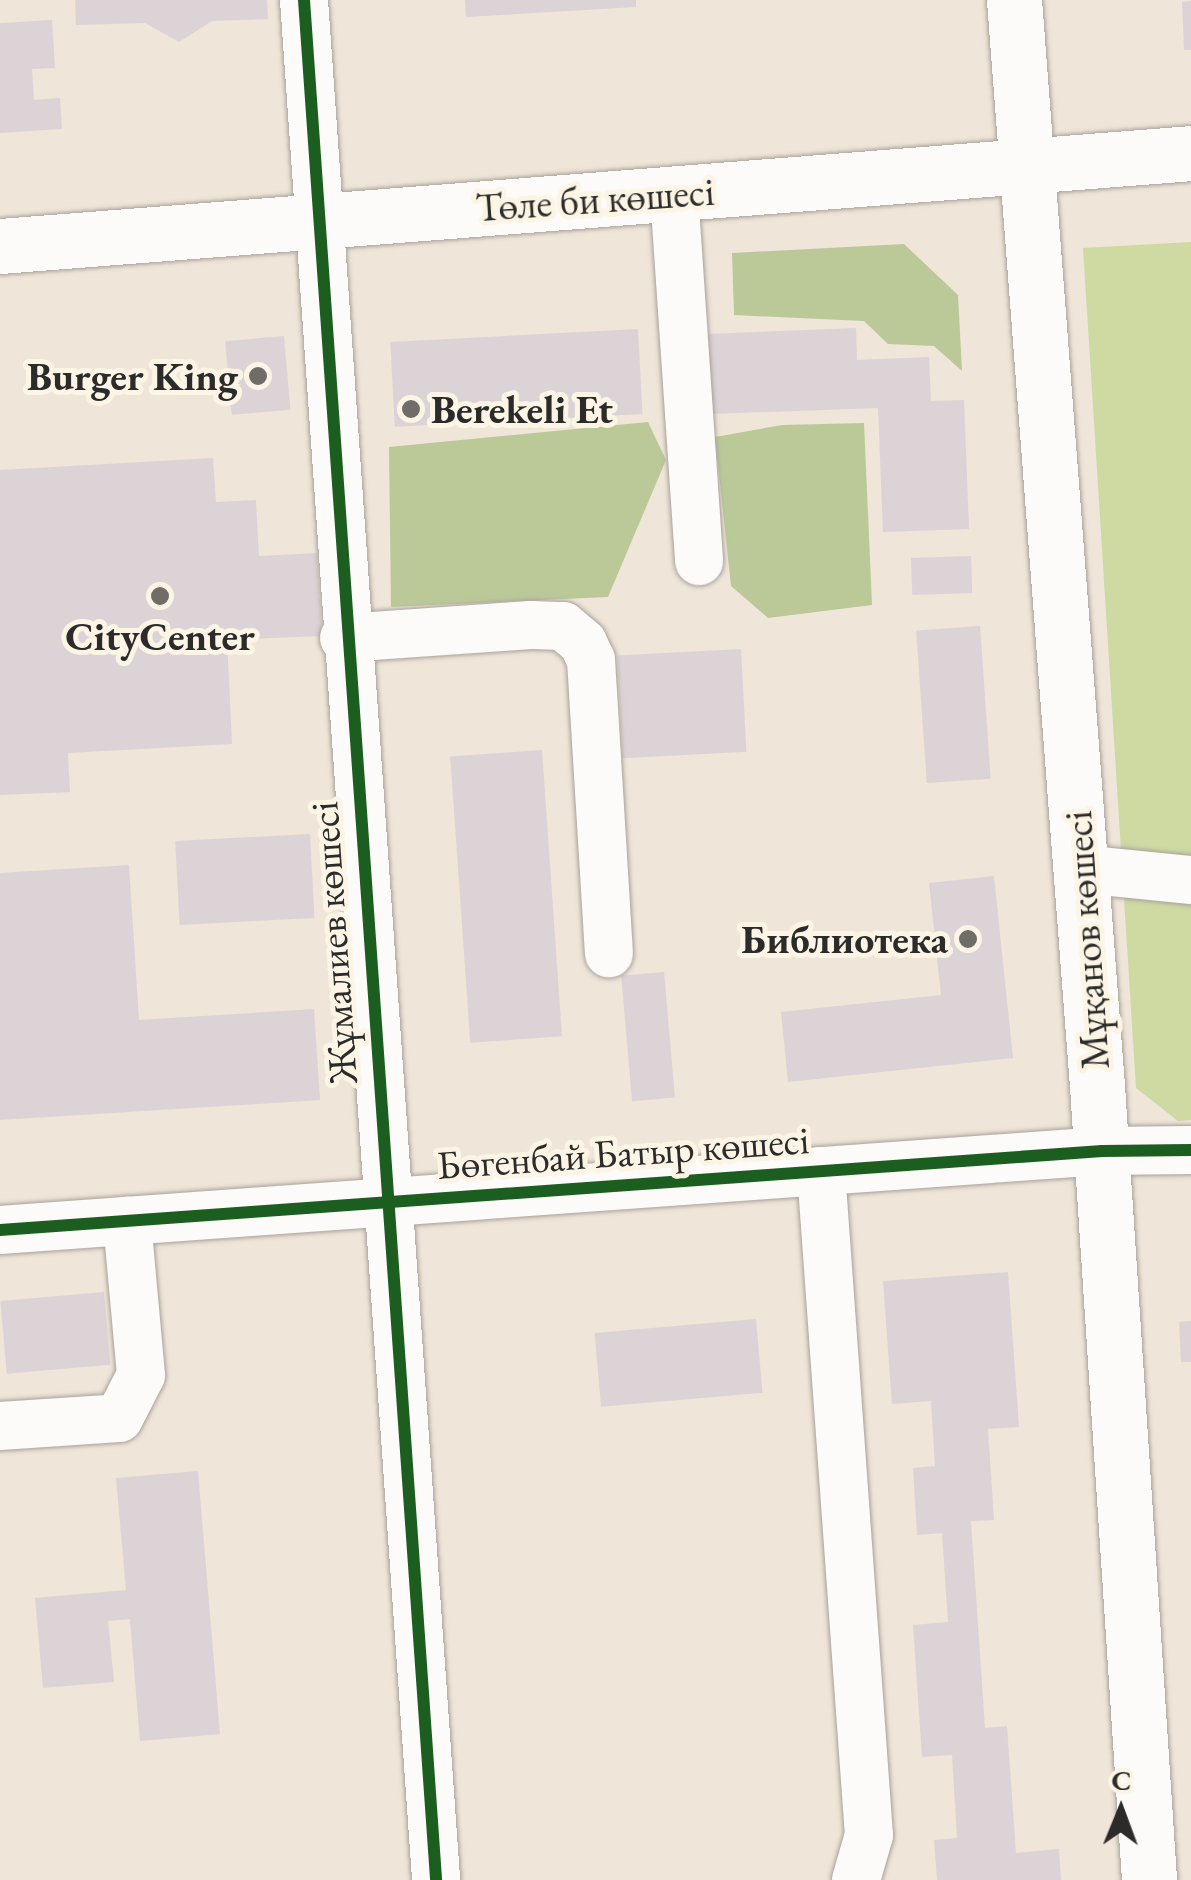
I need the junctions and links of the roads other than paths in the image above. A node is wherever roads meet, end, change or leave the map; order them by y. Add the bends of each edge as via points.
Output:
1 (304, 0) edge
2 (1014, 0) edge
3 (1191, 153) edge
4 (1027, 166) junction
5 (674, 193) junction
6 (319, 220) junction
7 (0, 246) edge
8 (699, 561) dead end
9 (344, 638) junction
10 (1080, 869) junction
11 (1191, 880) edge
12 (609, 953) dead end
13 (1191, 1150) edge
14 (1102, 1151) junction
15 (821, 1170) junction
16 (384, 1202) junction
17 (126, 1220) junction
18 (0, 1230) edge
19 (0, 1426) edge
20 (436, 1880) edge
21 (856, 1880) edge
22 (1149, 1880) edge

1 - 6 street, Жұмалиев көшесі
2 - 4 main road, Мұқанов көшесі
3 - 4 main road, Төле би көшесі
4 - 5 main road, Төле би көшесі
4 - 10 main road, Мұқанов көшесі
5 - 6 main road, Төле би көшесі
5 - 8 street
6 - 7 main road, Төле би көшесі
6 - 9 street, Жұмалиев көшесі
9 - 12 street via 531,624 564,626 583,644 592,660
9 - 16 street, Жұмалиев көшесі
10 - 11 street
10 - 14 main road, Мұқанов көшесі
13 - 14 street, Бөгенбай Батыр көшесі
14 - 15 street, Бөгенбай Батыр көшесі
14 - 22 main road, Мұқанов көшесі
15 - 16 street, Бөгенбай Батыр көшесі
15 - 21 street via 869,1835
16 - 17 street, Бөгенбай Батыр көшесі
16 - 20 street, Жұмалиев көшесі
17 - 18 street, Бөгенбай Батыр көшесі
17 - 19 street via 142,1375 118,1418

